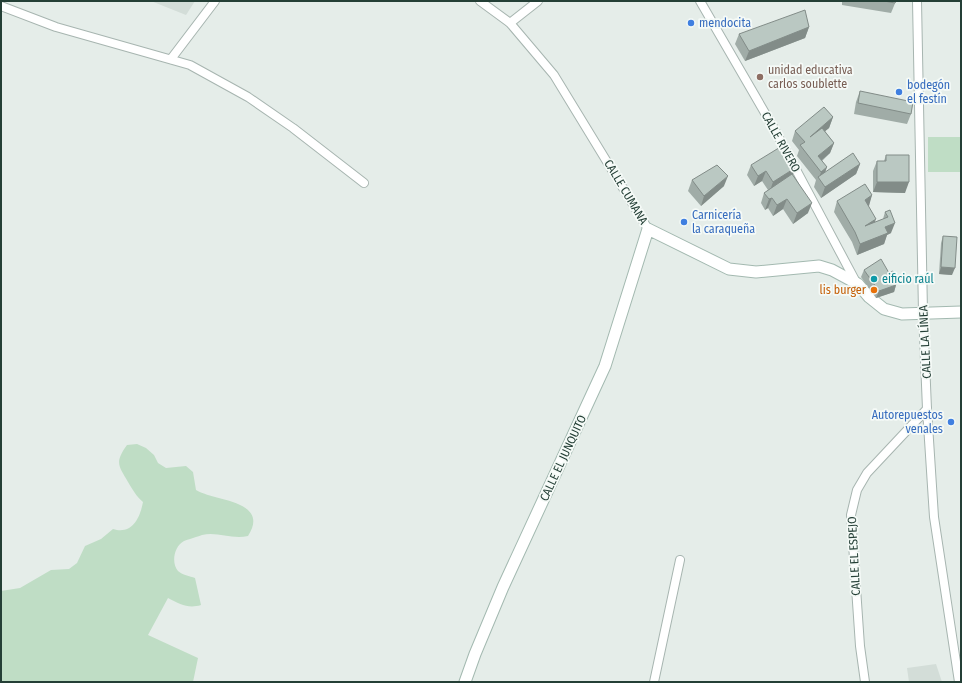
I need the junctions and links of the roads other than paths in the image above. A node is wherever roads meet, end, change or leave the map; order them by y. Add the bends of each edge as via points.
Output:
1 (215, 1) edge
2 (480, 1) edge
3 (538, 1) edge
4 (700, 1) edge
5 (917, 1) edge
6 (1, 6) edge
7 (510, 23) junction
8 (170, 59) junction
9 (364, 183) dead end
10 (648, 229) junction
11 (858, 284) junction
12 (923, 312) junction
13 (961, 312) edge
14 (928, 409) junction
15 (680, 560) dead end
16 (465, 682) edge
17 (654, 682) edge
18 (865, 682) edge
19 (959, 682) edge

1 - 8 street
2 - 7 street, CALLE CUMANA
3 - 7 street
4 - 11 street, CALLE RIVERO via 776,132
5 - 12 street, CALLE LA LÍNEA
6 - 8 street via 56,27
7 - 10 street, CALLE CUMANA via 554,75
8 - 9 street via 190,65 248,97
10 - 11 street, CALLE CUMANA via 729,269 756,272 819,266
10 - 16 street, CALLE EL JUNQUITO via 605,366 503,587
11 - 12 street, CALLE CUMANA via 884,309 902,314
12 - 13 street, CALLE CUMANA
12 - 14 street, CALLE LA LÍNEA
14 - 18 street, CALLE EL ESPEJO via 868,473 857,490 851,515
14 - 19 street, CALLE LA LÍNEA via 934,517
15 - 17 street

